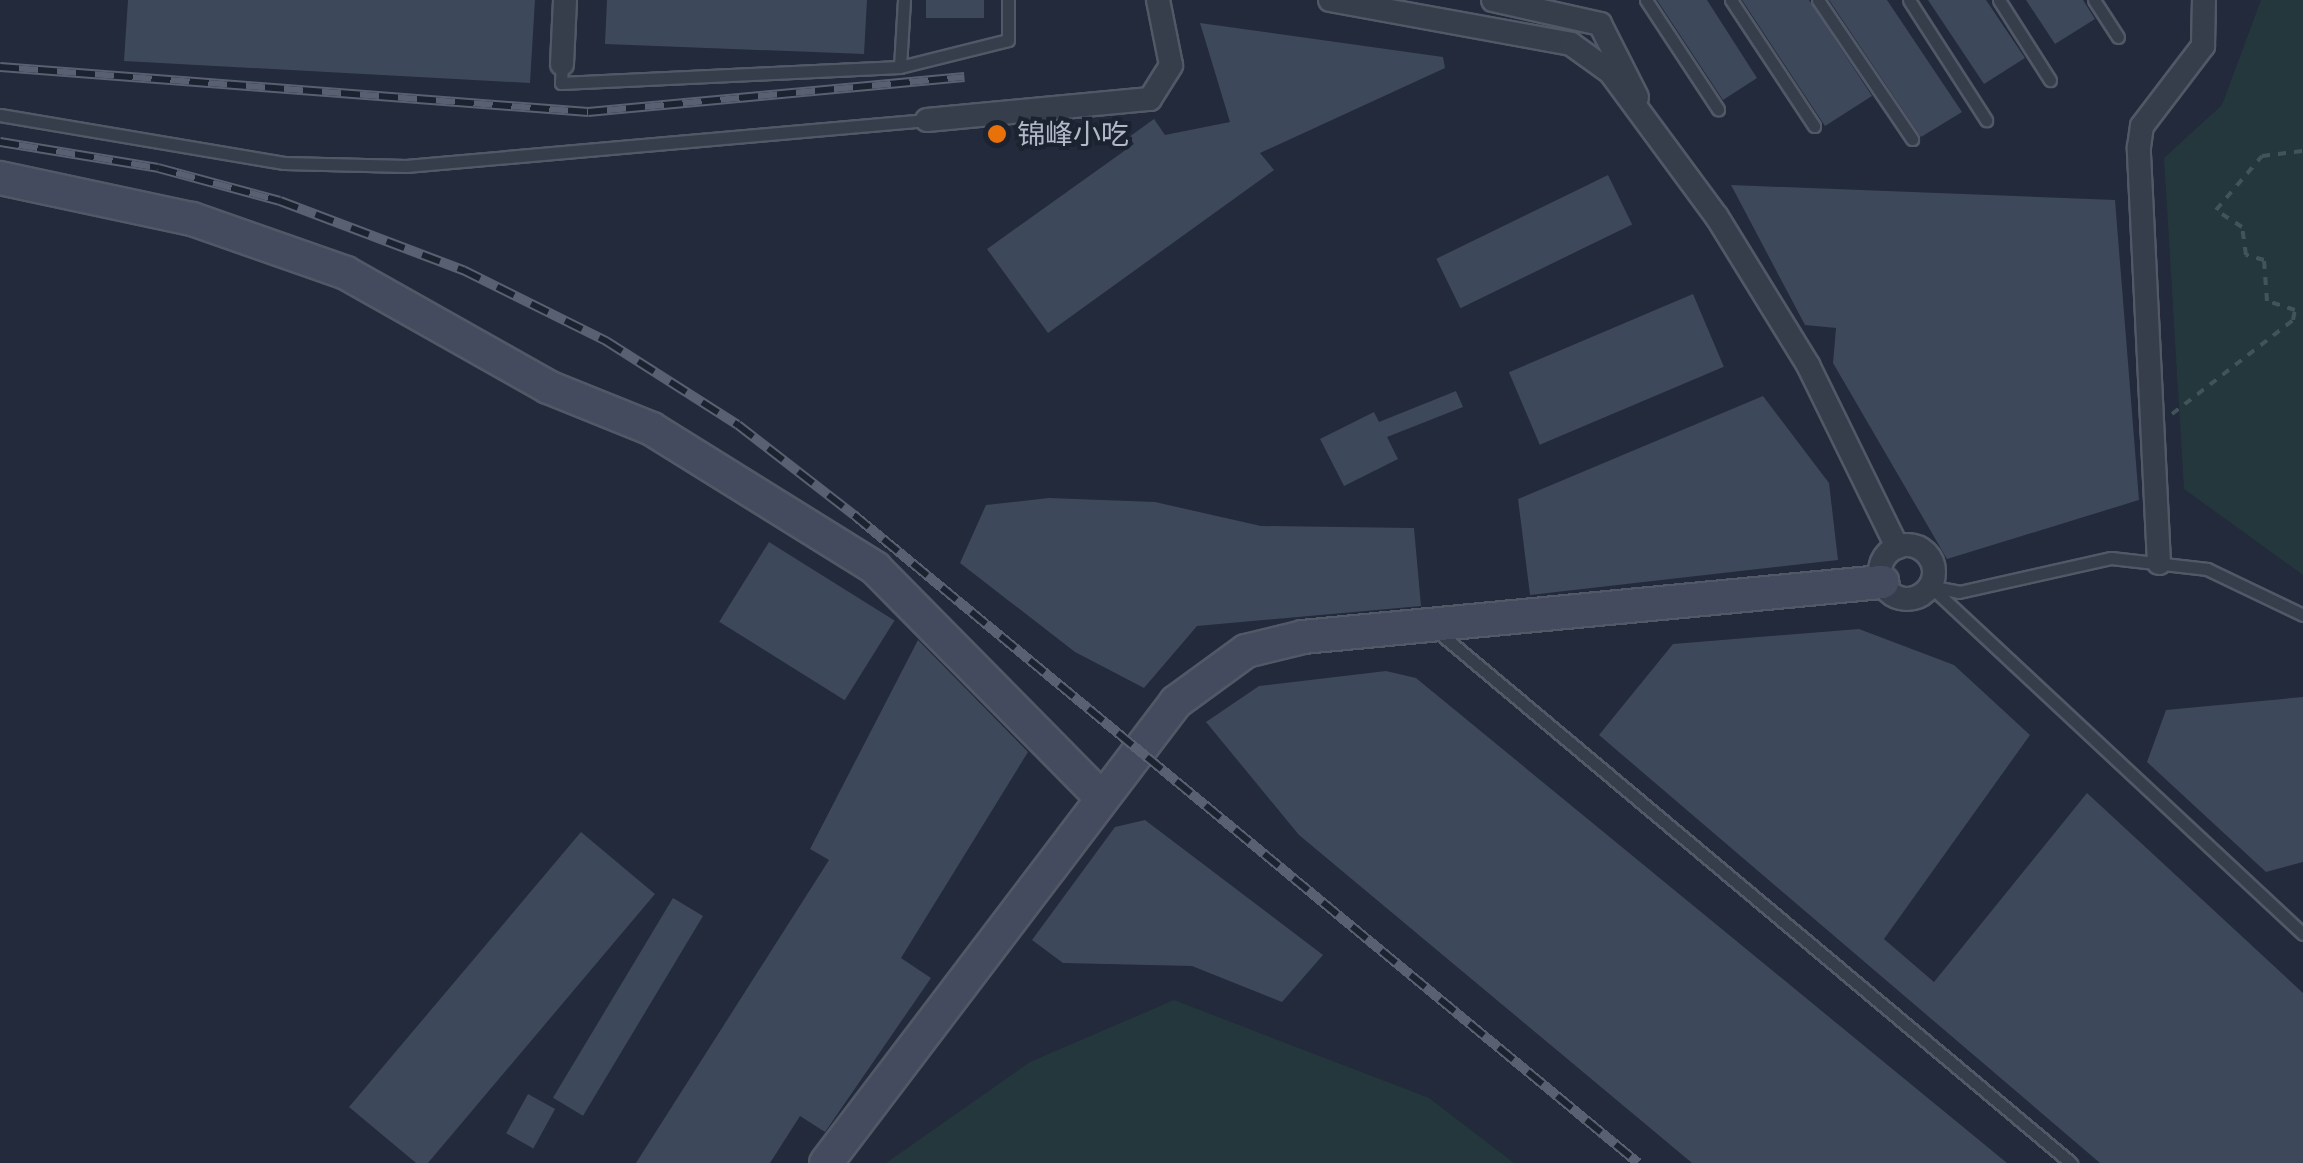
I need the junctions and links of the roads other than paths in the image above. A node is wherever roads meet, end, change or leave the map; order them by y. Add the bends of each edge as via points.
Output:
1 (565, 0) edge
2 (904, 0) edge
3 (1008, 0) edge
4 (1158, 0) edge
5 (1330, 0) edge
6 (1493, 0) edge
7 (1646, 0) edge
8 (1731, 0) edge
9 (1818, 0) edge
10 (1909, 0) edge
11 (1998, 0) edge
12 (2094, 0) edge
13 (2204, 0) edge
14 (2118, 37) dead end
15 (562, 64) joint
16 (900, 67) junction
17 (2050, 80) dead end
18 (1639, 105) junction
19 (1718, 108) dead end
20 (0, 114) edge
21 (927, 120) joint
22 (1986, 120) dead end
23 (1814, 126) dead end
24 (1912, 138) dead end
25 (0, 178) edge
26 (1897, 547) junction
27 (2159, 563) junction
28 (1882, 582) junction
29 (1930, 586) junction
30 (2303, 616) edge
31 (1430, 625) junction
32 (1102, 798) junction
33 (2303, 934) edge
34 (826, 1163) edge
35 (2071, 1163) edge

1 - 15 street
2 - 16 lane
3 - 16 lane via 1008,40
4 - 21 street via 1172,53 1169,77 1150,99
5 - 18 street via 1571,44
6 - 18 street via 1600,24
7 - 19 lane
8 - 23 lane
9 - 24 lane
10 - 22 lane
11 - 17 lane
12 - 14 lane
13 - 27 street via 2203,46 2142,126 2139,147
15 - 16 lane via 562,83
18 - 26 street via 1808,364
20 - 21 lane via 284,163 406,166
25 - 32 street via 192,219 314,260 548,387 652,430 875,568
26 - 28 street via 1881,566
26 - 29 street via 1928,554
27 - 29 lane via 2111,558 1959,592
27 - 30 lane via 2207,569
28 - 29 street via 1909,599
28 - 31 street
29 - 33 lane
31 - 32 street via 1246,650 1176,702
31 - 35 lane
32 - 34 street

